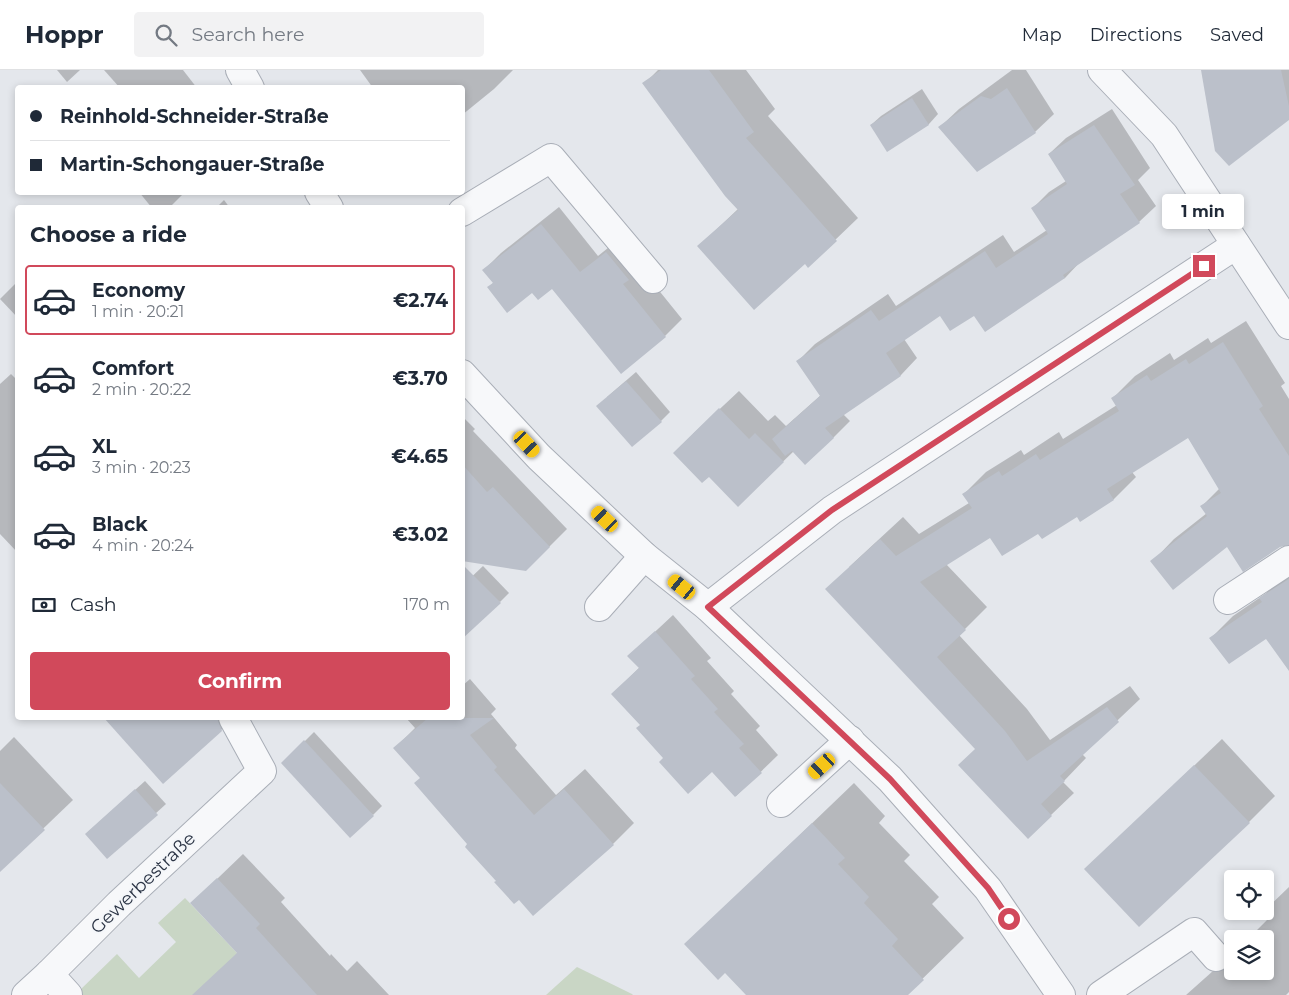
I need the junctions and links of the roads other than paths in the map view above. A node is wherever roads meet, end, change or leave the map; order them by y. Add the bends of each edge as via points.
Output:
1 (240, 70) edge
2 (1102, 70) edge
3 (248, 85) edge
4 (465, 210) edge
5 (1236, 245) junction
6 (653, 279) dead end
7 (1289, 325) edge
8 (465, 377) edge
9 (644, 556) junction
10 (1289, 560) edge
11 (1228, 600) dead end
12 (599, 607) dead end
13 (708, 607) junction
14 (233, 720) edge
15 (850, 740) junction
16 (781, 803) dead end
17 (1216, 957) dead end
18 (50, 974) junction
19 (26, 995) edge
20 (68, 995) edge
21 (1061, 995) edge
22 (1100, 995) edge

1 - 3 street
2 - 5 street via 1164,134
4 - 6 street via 551,158
5 - 7 street
5 - 13 street via 832,510
8 - 9 street via 539,457
9 - 12 street
9 - 13 street
10 - 11 street
13 - 15 street
14 - 18 street, Gewerbestraße via 262,770 119,904
15 - 16 street
15 - 21 street via 890,779 988,888
17 - 22 street via 1194,932
18 - 19 street, Gewerbestraße
18 - 20 street

